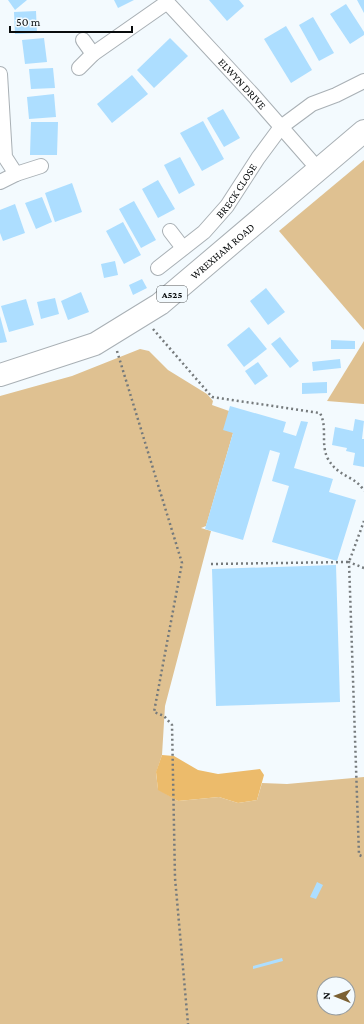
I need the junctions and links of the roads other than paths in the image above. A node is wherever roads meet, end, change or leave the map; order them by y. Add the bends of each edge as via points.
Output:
1 (165, 1) edge
2 (83, 40) dead end
3 (93, 54) junction
4 (79, 68) dead end
5 (0, 74) edge
6 (364, 81) edge
7 (281, 127) junction
8 (364, 131) edge
9 (41, 166) dead end
10 (318, 169) junction
11 (16, 174) junction
12 (0, 182) edge
13 (170, 231) dead end
14 (183, 248) junction
15 (158, 268) dead end
16 (0, 375) edge

1 - 3 street
1 - 7 street, ELWYN DRIVE
2 - 3 street
3 - 4 street
5 - 11 street via 5,157
6 - 7 street, BRECK CLOSE via 312,104
7 - 10 street, ELWYN DRIVE
7 - 14 street, BRECK CLOSE via 227,206 204,232
8 - 10 main road, WREXHAM ROAD / A525
9 - 11 street
10 - 16 main road, WREXHAM ROAD / A525 via 160,304 95,344
11 - 12 street
13 - 14 street
14 - 15 street, BRECK CLOSE

